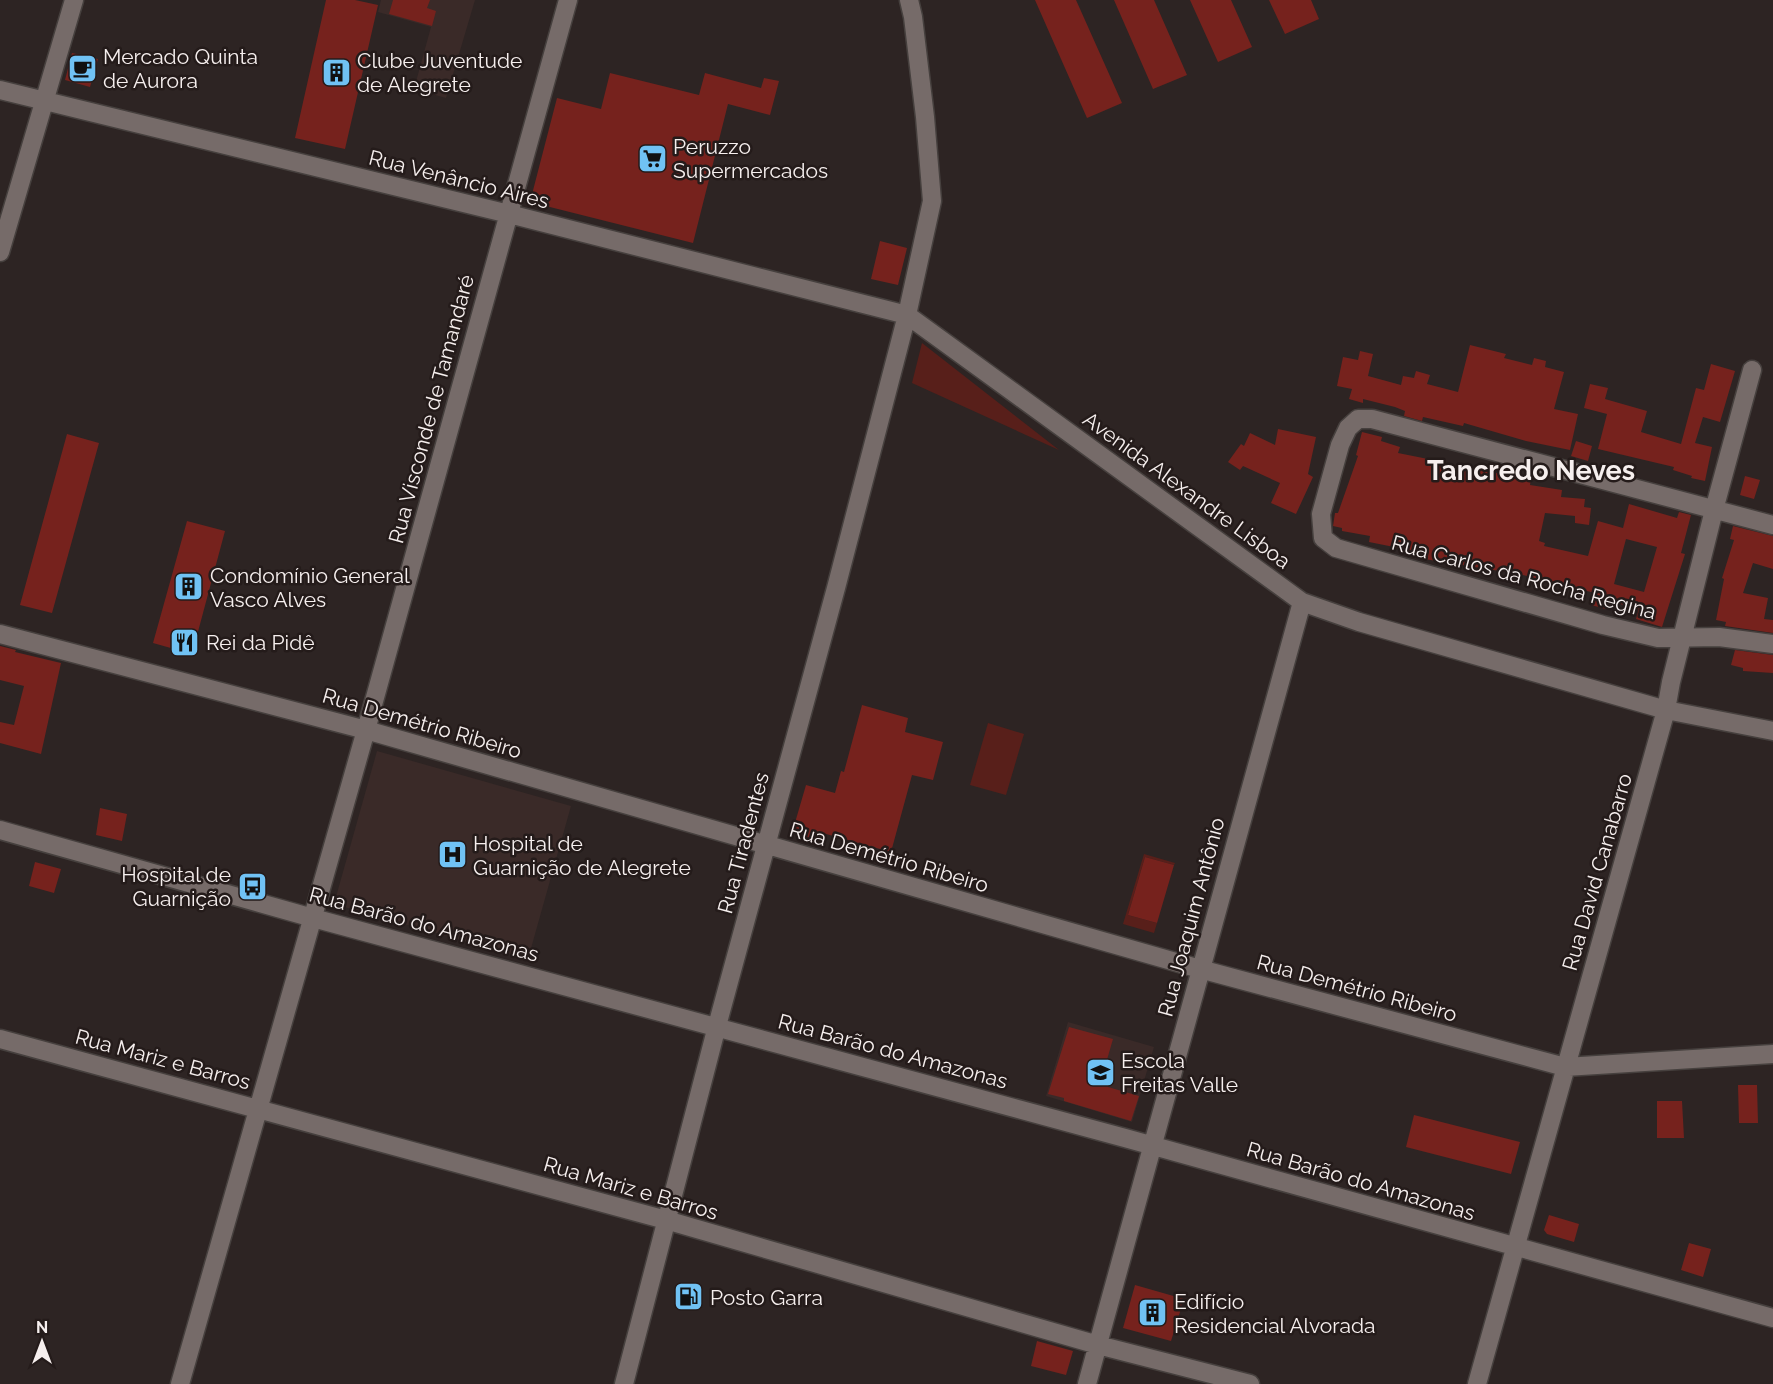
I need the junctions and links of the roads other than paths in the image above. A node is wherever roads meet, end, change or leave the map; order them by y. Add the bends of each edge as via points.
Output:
1 (74, 0) edge
2 (568, 0) edge
3 (909, 0) edge
4 (0, 90) edge
5 (45, 102) junction
6 (509, 214) junction
7 (0, 252) edge
8 (907, 315) junction
9 (1752, 370) dead end
10 (1714, 510) junction
11 (1773, 525) edge
12 (1302, 602) junction
13 (0, 634) edge
14 (1683, 637) junction
15 (1773, 644) edge
16 (1666, 710) junction
17 (366, 730) junction
18 (1773, 731) edge
19 (0, 830) edge
20 (767, 845) junction
21 (313, 918) junction
22 (1200, 969) junction
23 (717, 1026) junction
24 (0, 1039) edge
25 (1773, 1054) edge
26 (1565, 1067) junction
27 (259, 1108) junction
28 (1153, 1146) junction
29 (666, 1220) junction
30 (1516, 1248) junction
31 (1773, 1318) edge
32 (1098, 1345) junction
33 (180, 1384) edge
34 (624, 1384) edge
35 (1087, 1384) edge
36 (1250, 1384) edge
37 (1477, 1384) edge

1 - 5 street
2 - 6 street, Rua Visconde de Tamandaré
3 - 8 street via 932,201
4 - 5 street, Rua Venâncio Aires
5 - 6 street, Rua Venâncio Aires
5 - 7 street
6 - 8 street, Rua Venâncio Aires
6 - 17 street, Rua Visconde de Tamandaré
8 - 12 street, Avenida Alexandre Lisboa
8 - 20 street, Rua Tiradentes
9 - 10 street, Rua David Canabarro
10 - 11 street
10 - 14 street, Rua David Canabarro
10 - 14 street, Rua Carlos da Rocha Regina via 1372,419 1358,419 1340,444 1321,514 1323,538 1336,548 1603,625 1658,638
12 - 16 street, Avenida Alexandre Lisboa
12 - 22 street, Rua Joaquim Antônio
13 - 17 street, Rua Demétrio Ribeiro
14 - 15 street, Rua Carlos da Rocha Regina
14 - 16 street, Rua David Canabarro
16 - 18 street, Avenida Alexandre Lisboa
16 - 26 street, Rua David Canabarro
17 - 20 street, Rua Demétrio Ribeiro
17 - 21 street, Rua Visconde de Tamandaré
19 - 21 street, Rua Barão do Amazonas
20 - 22 street, Rua Demétrio Ribeiro
20 - 23 street, Rua Tiradentes
21 - 23 street, Rua Barão do Amazonas
21 - 27 street, Rua Visconde de Tamandaré
22 - 26 street, Rua Demétrio Ribeiro
22 - 28 street, Rua Joaquim Antônio
23 - 28 street, Rua Barão do Amazonas
23 - 29 street, Rua Tiradentes
24 - 27 street, Rua Mariz e Barros
25 - 26 street, Rua Demétrio Ribeiro
26 - 30 street, Rua David Canabarro
27 - 29 street, Rua Mariz e Barros
27 - 33 street, Rua Visconde de Tamandaré
28 - 30 street, Rua Barão do Amazonas
28 - 32 street, Rua Joaquim Antônio
29 - 32 street, Rua Mariz e Barros
29 - 34 street, Rua Tiradentes
30 - 31 street, Rua Barão do Amazonas
30 - 37 street, Rua David Canabarro
32 - 35 street, Rua Joaquim Antônio
32 - 36 street, Rua Mariz e Barros

